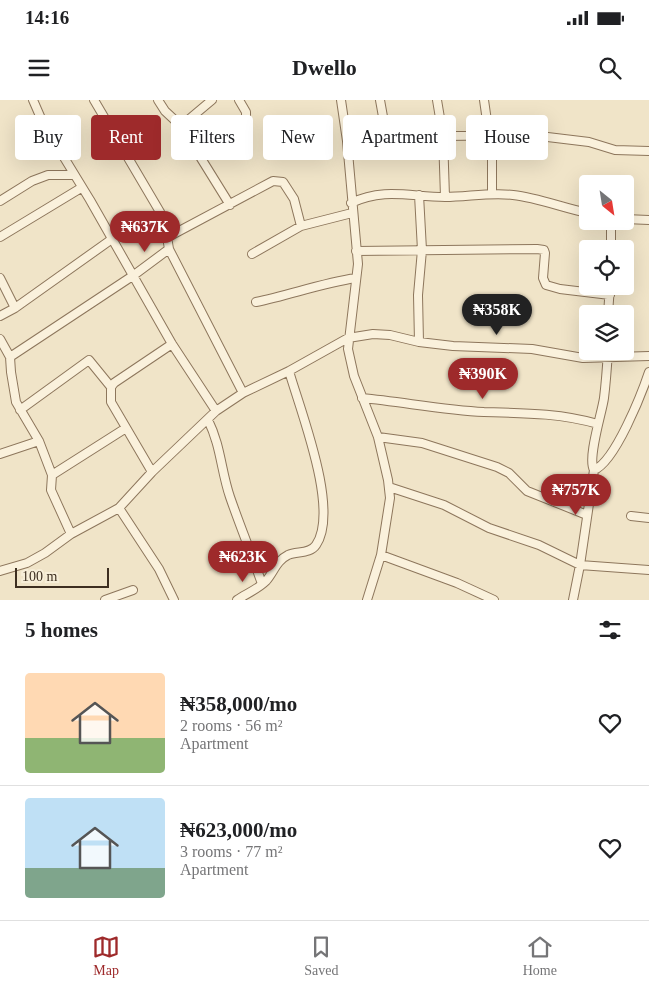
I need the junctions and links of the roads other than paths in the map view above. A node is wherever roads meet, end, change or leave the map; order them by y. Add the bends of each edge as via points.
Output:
1 (33, 100) edge
2 (158, 100) edge
3 (212, 100) edge
4 (239, 100) edge
5 (341, 100) edge
6 (380, 100) edge
7 (437, 100) edge
8 (484, 100) edge
9 (96, 101) edge
10 (194, 115) edge
11 (246, 115) edge
12 (343, 115) edge
13 (383, 115) edge
14 (440, 115) edge
15 (486, 115) edge
16 (171, 117) edge
17 (548, 137) edge
18 (649, 152) edge
19 (202, 160) edge
20 (348, 160) edge
21 (444, 160) edge
22 (492, 160) edge
23 (73, 175) junction
24 (81, 188) junction
25 (492, 194) junction
26 (419, 196) junction
27 (445, 197) junction
28 (0, 201) edge
29 (351, 203) junction
30 (230, 205) junction
31 (579, 211) edge
32 (352, 213) junction
33 (634, 219) edge
34 (649, 220) edge
35 (301, 226) junction
36 (0, 237) edge
37 (168, 237) junction
38 (112, 239) junction
39 (169, 249) junction
40 (356, 250) junction
41 (422, 250) junction
42 (252, 254) dead end
43 (134, 275) junction
44 (0, 278) edge
45 (356, 278) junction
46 (579, 291) edge
47 (610, 295) edge
48 (256, 302) dead end
49 (609, 305) edge
50 (15, 308) junction
51 (0, 316) edge
52 (348, 338) junction
53 (0, 339) edge
54 (419, 342) junction
55 (172, 344) junction
56 (634, 356) edge
57 (649, 356) edge
58 (10, 357) junction
59 (579, 357) edge
60 (608, 360) edge
61 (289, 371) junction
62 (649, 372) edge
63 (111, 387) junction
64 (243, 393) junction
65 (362, 398) junction
66 (20, 410) junction
67 (216, 411) junction
68 (208, 420) junction
69 (598, 424) junction
70 (126, 428) junction
71 (378, 437) junction
72 (39, 440) junction
73 (0, 454) edge
74 (594, 470) junction
75 (152, 472) junction
76 (52, 475) junction
77 (389, 487) junction
78 (119, 508) junction
79 (587, 515) junction
80 (631, 516) dead end
81 (649, 518) edge
82 (71, 534) junction
83 (381, 555) junction
84 (580, 565) junction
85 (649, 570) edge
86 (0, 571) edge
87 (262, 584) junction
88 (133, 590) dead end
89 (105, 600) edge
90 (174, 600) edge
91 (237, 600) edge
92 (367, 600) edge
93 (494, 600) edge
94 (572, 600) edge

1 - 23 street
2 - 16 street
3 - 10 street
4 - 11 street
5 - 12 street
6 - 13 street
7 - 14 street
8 - 15 street
9 - 37 street via 160,212
17 - 18 street via 589,142 615,150
19 - 30 street
20 - 29 street
21 - 27 street
22 - 25 street
23 - 24 street
23 - 28 street via 48,175
24 - 36 street
24 - 38 street
25 - 27 street
25 - 31 street via 541,200
26 - 27 street
26 - 29 street via 412,193 382,194
26 - 41 street
29 - 32 street
30 - 35 street via 278,180 283,182 294,199
30 - 37 street
32 - 35 street
32 - 40 street
33 - 34 street
35 - 42 street
37 - 39 street
38 - 43 street
38 - 50 street
39 - 43 street
39 - 64 street
40 - 41 street
40 - 45 street
41 - 46 street via 544,250 543,278 546,285
41 - 54 street via 418,295
43 - 55 street
43 - 58 street
44 - 50 street
45 - 48 street
45 - 52 street
47 - 49 street
50 - 51 street
52 - 54 street via 373,334
52 - 61 street
52 - 65 street via 354,376
53 - 58 street
54 - 59 street via 532,349
55 - 63 street
55 - 67 street
56 - 57 street
58 - 66 street via 13,390
60 - 69 street
61 - 64 street
61 - 87 street via 320,479 322,529 317,545 288,556 275,565
62 - 74 street via 629,421 604,462
63 - 66 street via 89,360
63 - 70 street via 111,402
64 - 67 street
65 - 69 street via 484,412 568,416
65 - 71 street
66 - 72 street
67 - 68 street
68 - 75 street
68 - 87 street via 218,441 230,497
69 - 74 street via 592,459
70 - 75 street
70 - 76 street
71 - 77 street
71 - 79 street via 422,443 497,468 509,473 528,491
72 - 73 street
72 - 76 street
74 - 79 street
75 - 78 street
76 - 82 street via 50,490
77 - 83 street
77 - 84 street via 444,505 489,528 539,545
78 - 82 street
78 - 90 street via 159,569
79 - 84 street
80 - 81 street
82 - 86 street via 45,553
83 - 92 street
83 - 93 street
84 - 85 street
84 - 94 street
87 - 91 street
88 - 89 street

